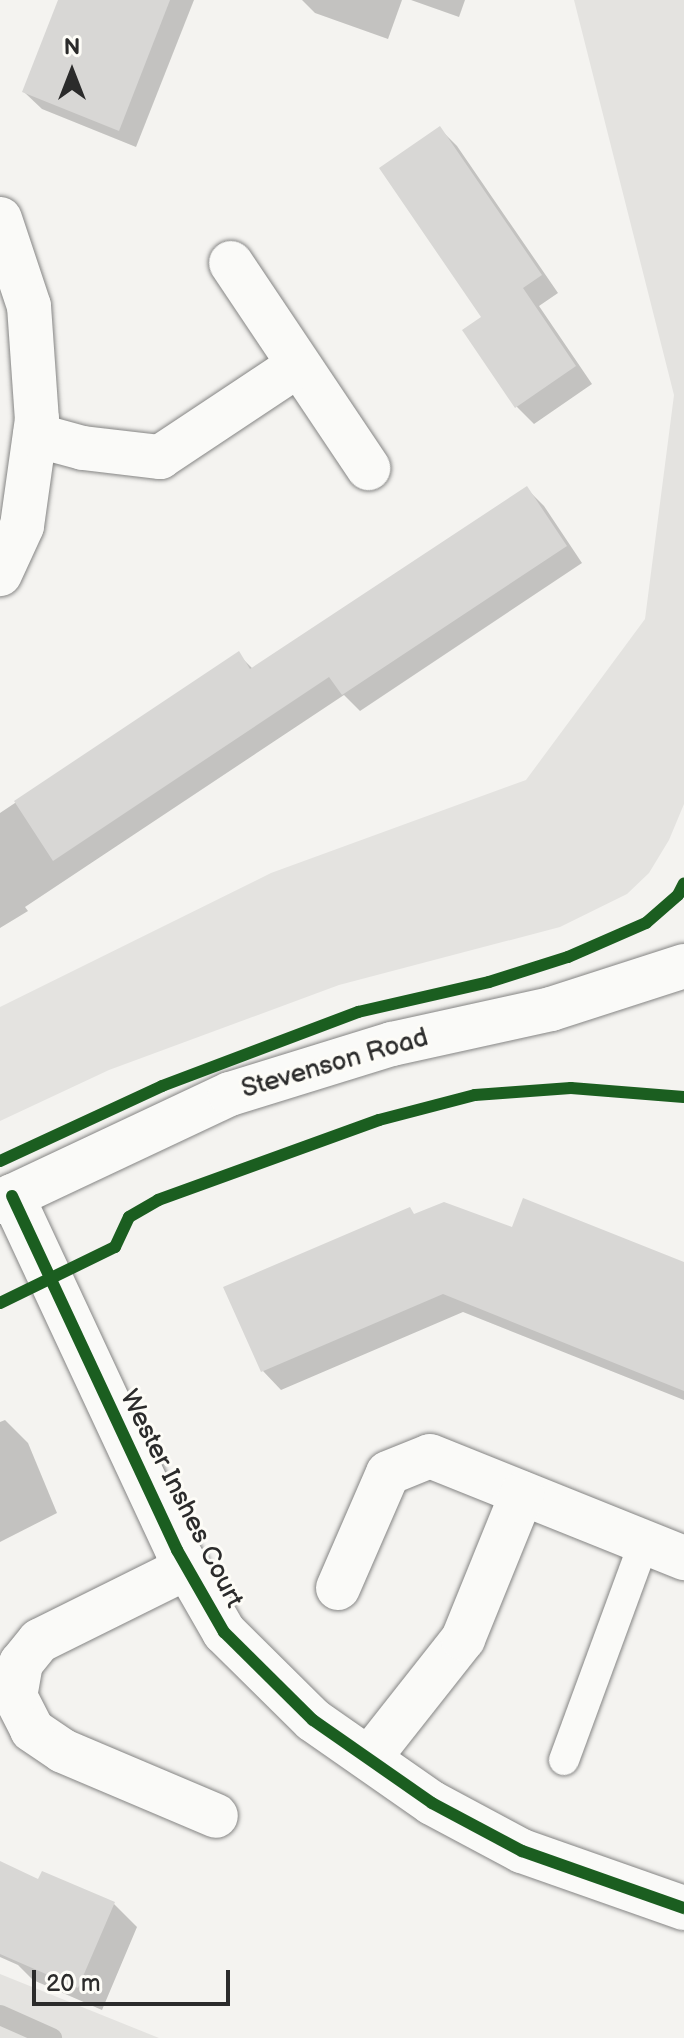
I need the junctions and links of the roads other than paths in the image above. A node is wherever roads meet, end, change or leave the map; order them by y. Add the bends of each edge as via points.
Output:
1 (0, 219) edge
2 (231, 263) dead end
3 (297, 366) junction
4 (35, 435) junction
5 (368, 468) dead end
6 (0, 574) edge
7 (684, 966) edge
8 (6, 1199) edge
9 (522, 1494) junction
10 (644, 1542) junction
11 (684, 1558) edge
12 (188, 1567) junction
13 (338, 1588) dead end
14 (369, 1758) junction
15 (564, 1760) dead end
16 (216, 1816) dead end
17 (684, 1908) edge

1 - 4 street via 29,306
2 - 3 street
3 - 4 street via 160,457 83,448
3 - 5 street
4 - 6 street via 22,526
7 - 8 street, Stevenson Road via 551,1009 392,1044 230,1094
8 - 12 street, Wester Inshes Court
9 - 10 street
9 - 13 street via 430,1456 388,1473
9 - 14 street via 463,1639
10 - 11 street
10 - 15 lane
12 - 14 street, Wester Inshes Court via 224,1632 313,1720
12 - 16 street via 39,1641 21,1663 15,1696 32,1730 63,1751
14 - 17 street, Wester Inshes Court via 432,1803 522,1851

